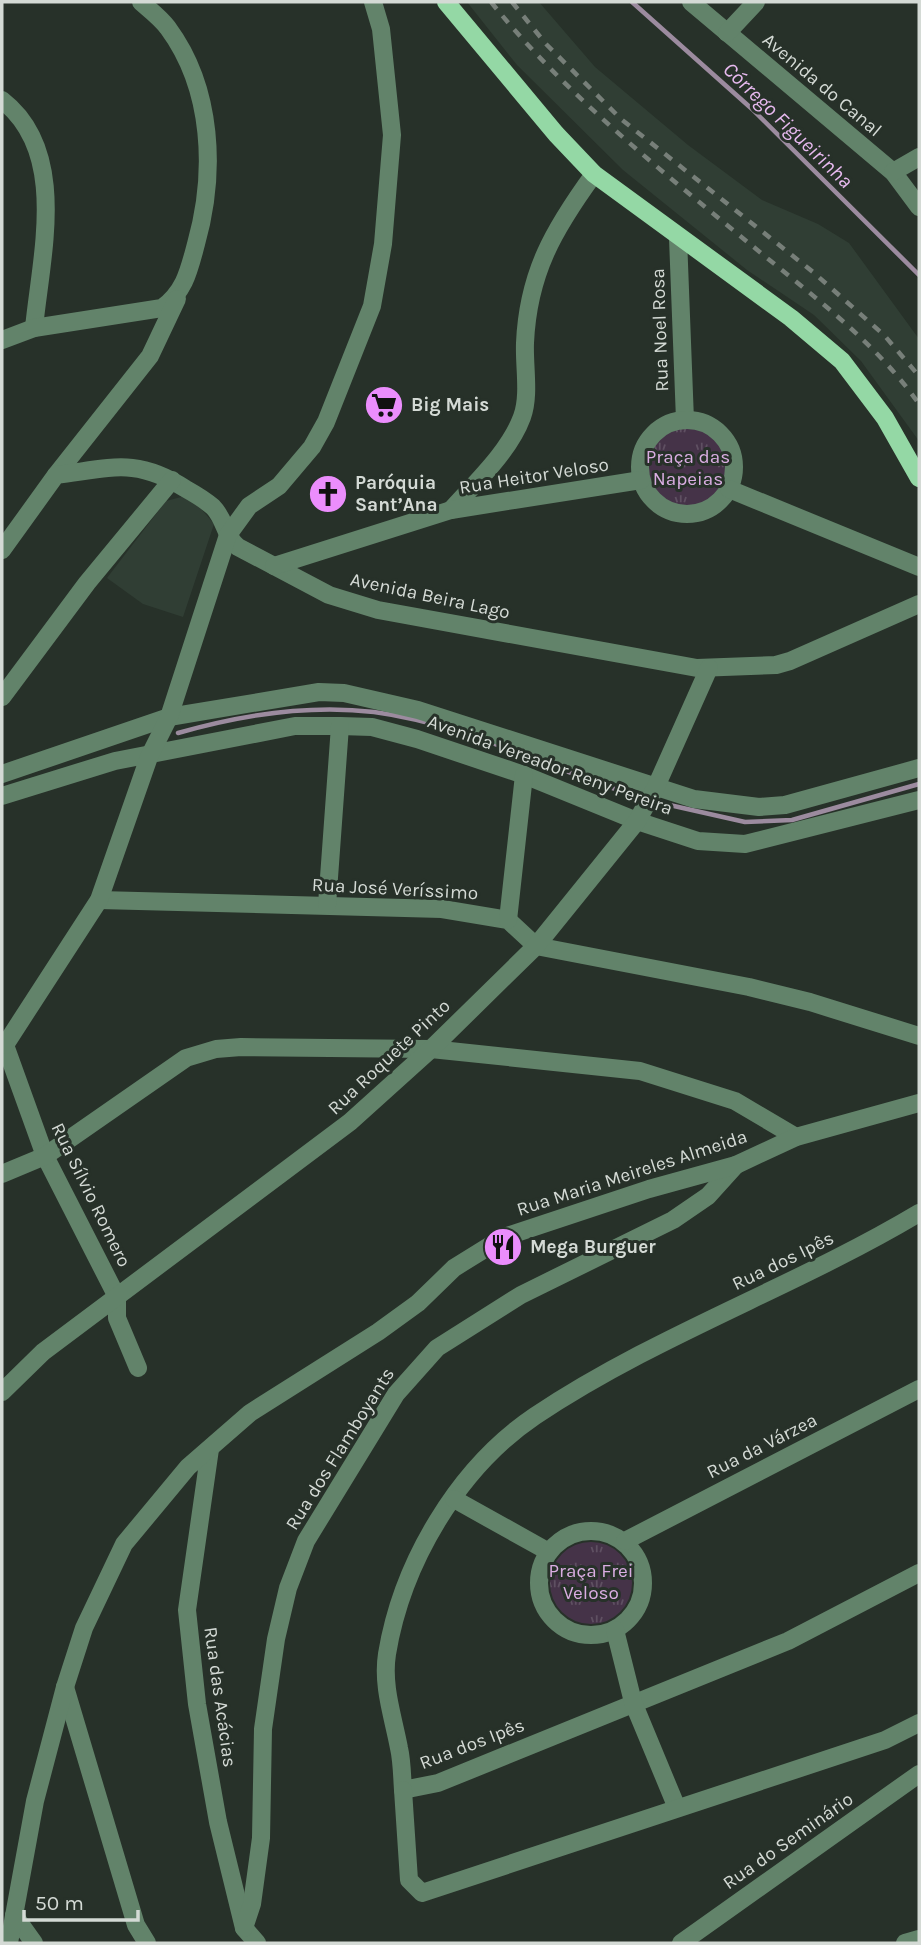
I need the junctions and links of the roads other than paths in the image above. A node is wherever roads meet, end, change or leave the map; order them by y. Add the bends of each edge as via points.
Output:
1 (141, 2) edge
2 (373, 2) edge
3 (384, 2) edge
4 (446, 2) edge
5 (691, 2) edge
6 (756, 2) edge
7 (381, 29) junction
8 (727, 33) junction
9 (2, 100) edge
10 (919, 157) edge
11 (892, 172) junction
12 (594, 174) junction
13 (919, 207) edge
14 (678, 238) junction
15 (178, 296) junction
16 (34, 328) junction
17 (2, 340) edge
18 (685, 420) junction
19 (56, 475) junction
20 (919, 478) edge
21 (172, 480) junction
22 (641, 480) junction
23 (729, 489) junction
24 (451, 510) junction
25 (228, 535) junction
26 (2, 550) edge
27 (274, 566) junction
28 (919, 567) edge
29 (919, 604) edge
30 (709, 668) junction
31 (2, 697) edge
32 (170, 717) junction
33 (340, 726) junction
34 (149, 757) junction
35 (919, 768) edge
36 (2, 774) edge
37 (524, 775) junction
38 (655, 789) junction
39 (2, 796) edge
40 (919, 800) edge
41 (637, 821) junction
42 (99, 900) junction
43 (327, 905) junction
44 (508, 920) junction
45 (536, 946) junction
46 (919, 1036) edge
47 (4, 1043) edge
48 (431, 1049) junction
49 (919, 1103) edge
50 (796, 1137) junction
51 (45, 1156) junction
52 (736, 1165) junction
53 (2, 1174) edge
54 (919, 1213) edge
55 (117, 1297) junction
56 (138, 1368) dead end
57 (919, 1389) edge
58 (2, 1392) edge
59 (209, 1449) junction
60 (454, 1499) junction
61 (625, 1541) junction
62 (548, 1552) junction
63 (919, 1573) edge
64 (615, 1630) junction
65 (65, 1687) junction
66 (633, 1702) junction
67 (919, 1723) edge
68 (919, 1774) edge
69 (403, 1790) junction
70 (677, 1808) junction
71 (15, 1915) junction
72 (244, 1928) junction
73 (919, 1940) edge
74 (9, 1943) edge
75 (34, 1943) edge
76 (147, 1943) edge
77 (257, 1943) edge
78 (681, 1943) edge
79 (905, 1943) edge

1 - 15 street via 167,27 193,73 208,139 201,226
2 - 7 street
3 - 7 street
4 - 12 main road
5 - 8 street, Avenida do Canal
6 - 8 street
7 - 25 street via 392,135 383,244 372,306 312,447 279,486 249,506
8 - 11 street, Avenida do Canal
9 - 16 street via 37,143 43,169 44,231
10 - 11 street
11 - 13 street, Avenida do Canal
12 - 14 main road
12 - 24 street via 559,222 540,262 525,342 521,419 511,439
14 - 18 street, Rua Noel Rosa
14 - 20 main road via 842,361 885,418
15 - 16 street via 162,308
15 - 19 street via 150,356
16 - 17 street
18 - 22 street via 664,426 648,440 639,466
18 - 23 street via 711,427 730,448
19 - 21 street, Avenida Beira Lago via 142,467
19 - 26 street
21 - 25 street, Avenida Beira Lago via 214,509
21 - 31 street
22 - 23 street via 656,504 682,514 709,509
22 - 24 street, Rua Heitor Veloso
23 - 28 street
24 - 27 street, Rua Heitor Veloso
25 - 27 street, Avenida Beira Lago via 238,547
25 - 32 street
27 - 30 street, Avenida Beira Lago via 329,595 378,610
29 - 30 street, Avenida Beira Lago via 790,661
30 - 38 street, Rua Roquete Pinto
32 - 34 street
32 - 36 street, Avenida Vereador Reny Pereira
32 - 38 street, Avenida Vereador Reny Pereira via 298,693 344,693 418,710
33 - 34 street, Avenida Vereador Reny Pereira via 295,726
33 - 37 street, Avenida Vereador Reny Pereira via 372,727 417,738
33 - 43 street
34 - 39 street, Avenida Vereador Reny Pereira via 115,761
34 - 42 street
35 - 38 street, Avenida Vereador Reny Pereira via 785,805 743,806
37 - 41 street, Avenida Vereador Reny Pereira
37 - 44 street
38 - 41 street, Rua Roquete Pinto
40 - 41 street, Avenida Vereador Reny Pereira via 745,844 698,841
41 - 45 street, Rua Roquete Pinto
42 - 43 street, Rua José Veríssimo
42 - 47 street
43 - 44 street, Rua José Veríssimo via 442,909
44 - 45 street
45 - 46 street via 749,987
45 - 48 street, Rua Roquete Pinto
47 - 51 street, Rua Sílvio Romero
48 - 50 street via 640,1072 726,1097
48 - 51 street via 242,1047 196,1053
48 - 55 street, Rua Roquete Pinto via 309,1155
49 - 50 street, Rua Maria Meireles Almeida
50 - 52 street, Rua Maria Meireles Almeida
51 - 53 street
51 - 55 street, Rua Sílvio Romero
52 - 59 street, Rua Maria Meireles Almeida via 504,1237 454,1268 379,1332 250,1413
52 - 72 street, Rua dos Flamboyants via 708,1196 673,1220 521,1295 437,1348 396,1394 306,1541 288,1588 263,1729 261,1838
54 - 60 street, Rua dos Ipês via 792,1281 687,1330 534,1417 478,1468
55 - 56 street, Rua Sílvio Romero via 117,1318
55 - 58 street, Rua Roquete Pinto via 43,1352
57 - 61 street, Rua da Várzea
59 - 65 street, Rua Maria Meireles Almeida via 188,1467 124,1544 84,1628
59 - 72 street, Rua das Acácias via 187,1610 197,1704 218,1822
60 - 62 street
60 - 69 street, Rua dos Ipês via 428,1538 401,1594 387,1656 388,1706 400,1749
61 - 62 street via 593,1530 568,1536
61 - 64 street via 636,1554 644,1587 639,1605
62 - 64 street via 538,1584 550,1616 563,1628 580,1634
63 - 66 street, Rua dos Ipês via 788,1641
64 - 66 street
65 - 71 street, Rua Maria Meireles Almeida via 35,1801
65 - 76 street via 136,1925
66 - 69 street, Rua dos Ipês via 438,1783
66 - 70 street
67 - 70 street via 886,1740
68 - 78 street, Rua do Seminário
69 - 70 street via 409,1880 422,1893
71 - 74 street, Rua Maria Meireles Almeida
71 - 75 street
72 - 77 street, Rua das Acácias
73 - 79 street

